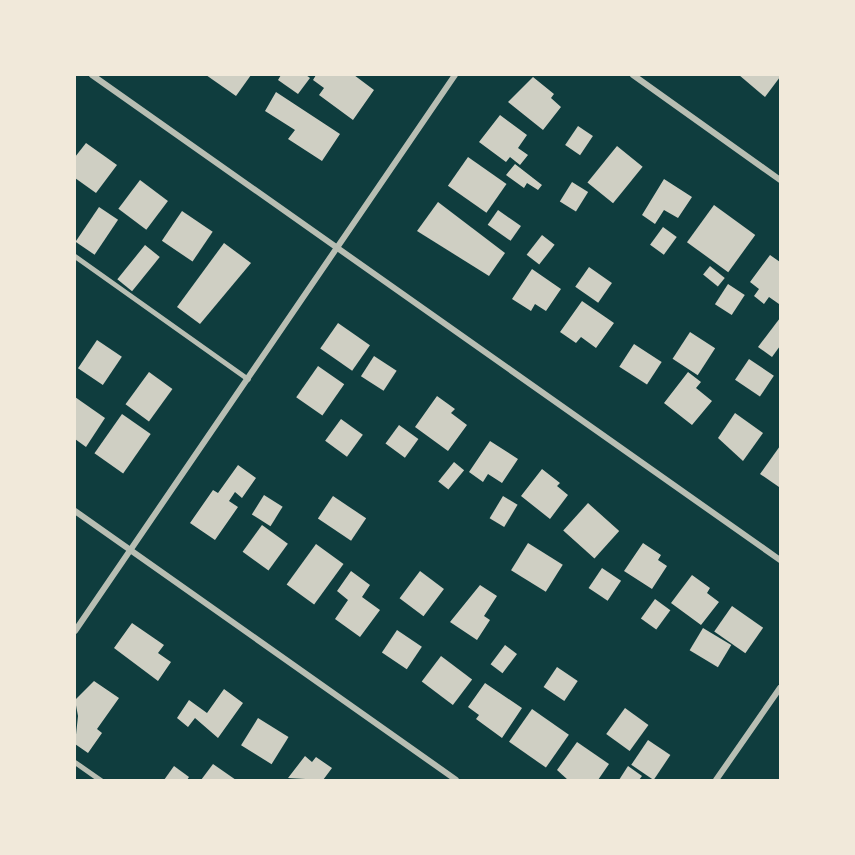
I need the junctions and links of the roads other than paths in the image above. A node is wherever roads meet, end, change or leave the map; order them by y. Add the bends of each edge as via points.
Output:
1 (92, 75) edge
2 (455, 75) edge
3 (633, 75) edge
4 (780, 180) edge
5 (336, 248) junction
6 (75, 256) edge
7 (248, 379) junction
8 (75, 511) edge
9 (131, 551) junction
10 (780, 560) edge
11 (75, 631) edge
12 (780, 688) edge
13 (75, 762) edge
14 (101, 780) edge
15 (456, 780) edge
16 (716, 780) edge

1 - 5 street
2 - 5 street
3 - 4 street
5 - 7 street
5 - 10 street
6 - 7 lane
7 - 9 street
8 - 9 street
9 - 11 street
9 - 15 street
12 - 16 street
13 - 14 lane

